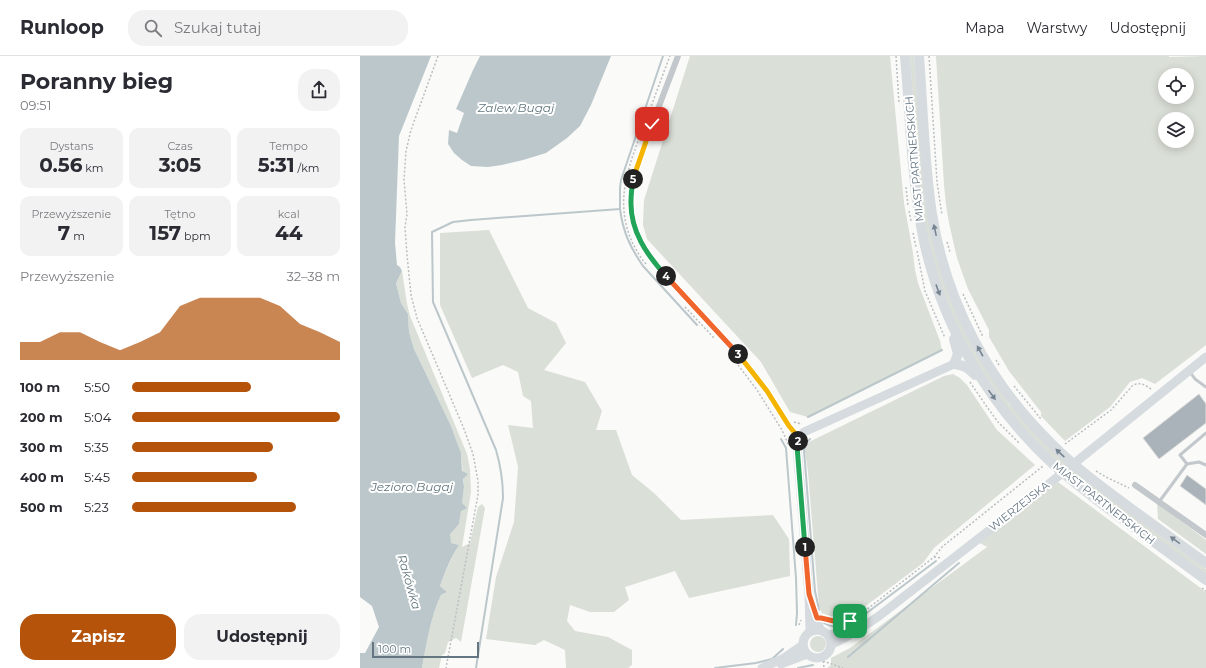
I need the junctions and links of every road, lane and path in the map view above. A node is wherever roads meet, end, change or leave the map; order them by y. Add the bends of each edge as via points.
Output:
1 (438, 56) edge
2 (678, 56) edge
3 (906, 56) edge
4 (919, 56) edge
5 (929, 56) edge
6 (942, 217) dead end
7 (946, 239) dead end
8 (950, 253) dead end
9 (964, 294) dead end
10 (952, 325) junction
11 (985, 342) dead end
12 (1206, 357) edge
13 (996, 360) dead end
14 (954, 364) junction
15 (1189, 371) junction
16 (1003, 372) dead end
17 (983, 381) junction
18 (971, 382) dead end
19 (1011, 383) dead end
20 (1206, 387) edge
21 (1154, 393) dead end
22 (998, 422) dead end
23 (1044, 423) dead end
24 (1206, 433) edge
25 (799, 438) junction
26 (1065, 444) dead end
27 (1187, 464) junction
28 (1206, 465) edge
29 (1042, 466) dead end
30 (1091, 468) dead end
31 (1135, 485) joint
32 (1159, 502) junction
33 (1206, 535) edge
34 (934, 557) junction
35 (945, 558) dead end
36 (1206, 564) edge
37 (1206, 580) edge
38 (809, 594) junction
39 (817, 618) junction
40 (801, 620) dead end
41 (850, 621) dead end
42 (842, 622) dead end
43 (800, 625) dead end
44 (820, 630) junction
45 (810, 631) junction
46 (830, 639) junction
47 (803, 645) junction
48 (807, 654) junction
49 (823, 659) junction
50 (446, 668) edge
51 (762, 668) edge
52 (770, 668) edge
53 (824, 668) edge
54 (843, 668) edge

1 - 50 path via 411,130 406,151 404,180 411,294 417,318 474,458 478,481 478,495
2 - 25 street via 633,179 633,221 640,242 652,259 747,364
3 -> 10 main road, MIAST PARTNERSKICH via 915,188 921,226 934,280
36 -> 4 main road, MIAST PARTNERSKICH via 1099,485 1058,450 1012,400 980,351 955,297 936,233 929,187
5 - 6 path via 937,182
7 - 8 path
9 - 11 path
10 - 14 main road via 958,354
10 - 17 main road, MIAST PARTNERSKICH
12 - 15 street, WIERZEJSKA
13 - 16 path
14 - 17 main road via 966,367
14 - 25 street via 804,432
15 - 20 lane
15 - 46 street, WIERZEJSKA via 1045,487 868,623 842,640
17 -> 37 main road, MIAST PARTNERSKICH via 1014,424 1056,467
18 - 22 path
19 - 23 path
21 - 26 path via 1144,384 1133,385 1111,410
24 - 27 lane via 1180,455
25 - 38 street via 797,446
27 - 28 lane via 1199,462
27 - 32 lane
29 - 34 path via 942,547
30 - 31 path via 1129,489
31 - 32 street
32 - 33 street
34 - 35 path
34 - 41 path
38 - 39 street
38 - 45 street
39 - 42 path
39 - 44 street
40 - 43 path
44 - 45 street
44 - 46 street via 826,632
45 - 47 street
46 - 49 street via 829,652
47 - 48 street
47 - 51 street via 784,658
48 - 49 street
48 - 52 street
49 - 53 path
49 - 54 path

